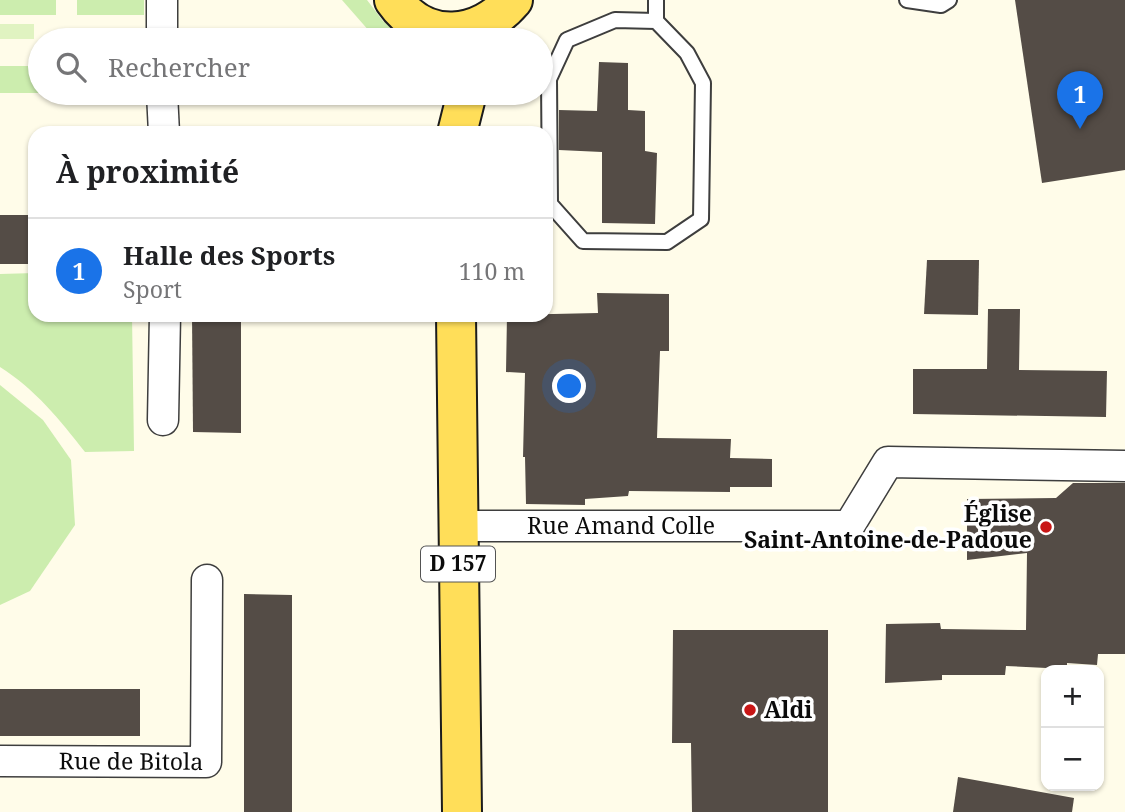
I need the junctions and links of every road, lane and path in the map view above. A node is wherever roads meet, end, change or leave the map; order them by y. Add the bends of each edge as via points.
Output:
1 (162, 0) edge
2 (656, 0) edge
3 (906, 0) edge
4 (949, 0) edge
5 (407, 14) edge
6 (497, 20) edge
7 (656, 20) junction
8 (162, 28) edge
9 (444, 28) edge
10 (476, 28) edge
11 (553, 70) edge
12 (163, 105) edge
13 (444, 105) edge
14 (464, 105) edge
15 (549, 105) edge
16 (164, 126) edge
17 (448, 126) edge
18 (459, 126) edge
19 (549, 126) edge
20 (553, 210) edge
21 (165, 322) edge
22 (456, 322) edge
23 (163, 421) dead end
24 (1125, 466) edge
25 (458, 526) junction
26 (207, 580) dead end
27 (0, 761) edge
28 (462, 812) edge

1 - 8 street
2 - 7 lane
3 - 4 lane via 940,5
5 - 9 main road
6 - 10 main road
7 - 11 lane via 615,20 567,40
7 - 20 lane via 688,53 703,83 701,219 667,242 583,241
12 - 16 street
13 - 17 main road
14 - 18 main road
15 - 19 lane
21 - 23 street
22 - 25 main road, D 157
24 - 25 street, Rue Amand Colle via 888,462 849,526
25 - 28 main road, D 157
26 - 27 street, Rue de Bitola via 206,762

